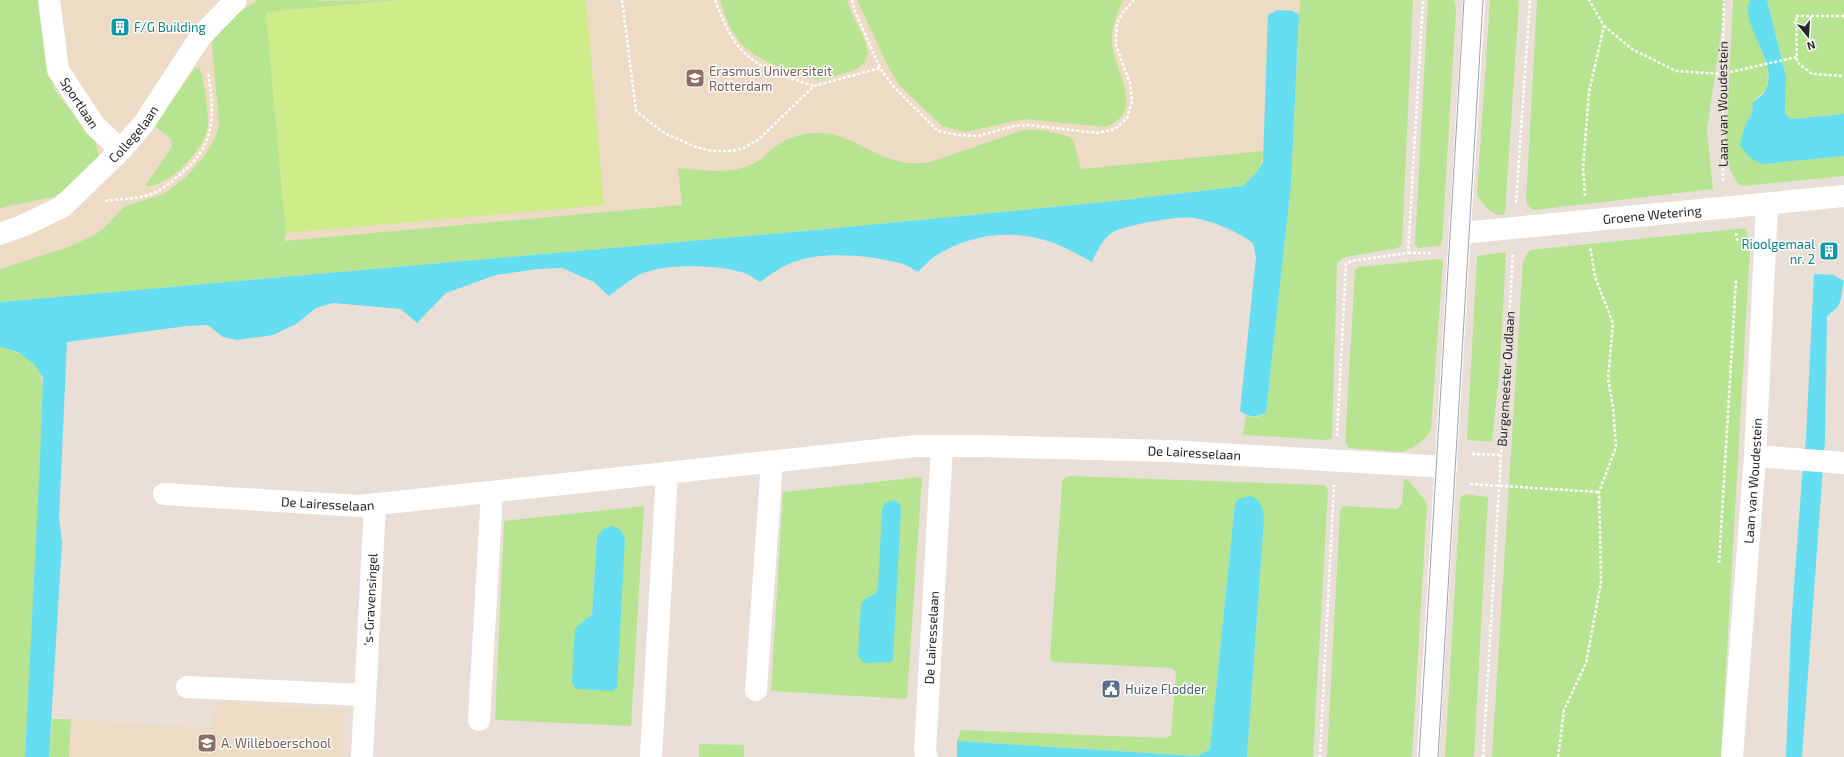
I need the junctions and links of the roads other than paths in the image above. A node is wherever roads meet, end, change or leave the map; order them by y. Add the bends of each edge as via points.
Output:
1 (49, 0) edge
2 (236, 0) edge
3 (1474, 0) edge
4 (120, 150) junction
5 (1844, 196) edge
6 (1767, 204) junction
7 (1461, 233) junction
8 (0, 234) edge
9 (942, 446) junction
10 (1755, 456) junction
11 (772, 462) junction
12 (1839, 463) edge
13 (1446, 467) junction
14 (666, 474) junction
15 (492, 492) junction
16 (164, 494) dead end
17 (375, 504) junction
18 (187, 687) dead end
19 (756, 690) dead end
20 (365, 695) junction
21 (479, 720) dead end
22 (362, 757) edge
23 (651, 757) edge
24 (927, 757) edge
25 (1428, 757) edge
26 (1732, 757) edge

1 - 4 street, Sportlaan via 58,70 95,126
2 - 4 street, Collegelaan via 202,36 144,123
3 - 7 street
4 - 8 street, Collegelaan via 62,207
5 - 6 street, Groene Wetering
6 - 7 street, Groene Wetering
6 - 10 street, Laan van Woudestein
7 - 13 street
9 - 11 street, De Lairesselaan via 916,446
9 - 13 street, De Lairesselaan via 1169,451
9 - 24 street, De Lairesselaan via 925,752
10 - 12 street
10 - 26 street, Laan van Woudestein
11 - 14 street, De Lairesselaan
11 - 19 street
13 - 25 street
14 - 15 street, De Lairesselaan
14 - 23 street
15 - 17 street, De Lairesselaan
15 - 21 street
16 - 17 street, De Lairesselaan via 359,506
17 - 20 street, 's-Gravensingel
18 - 20 street
20 - 22 street, 's-Gravensingel

